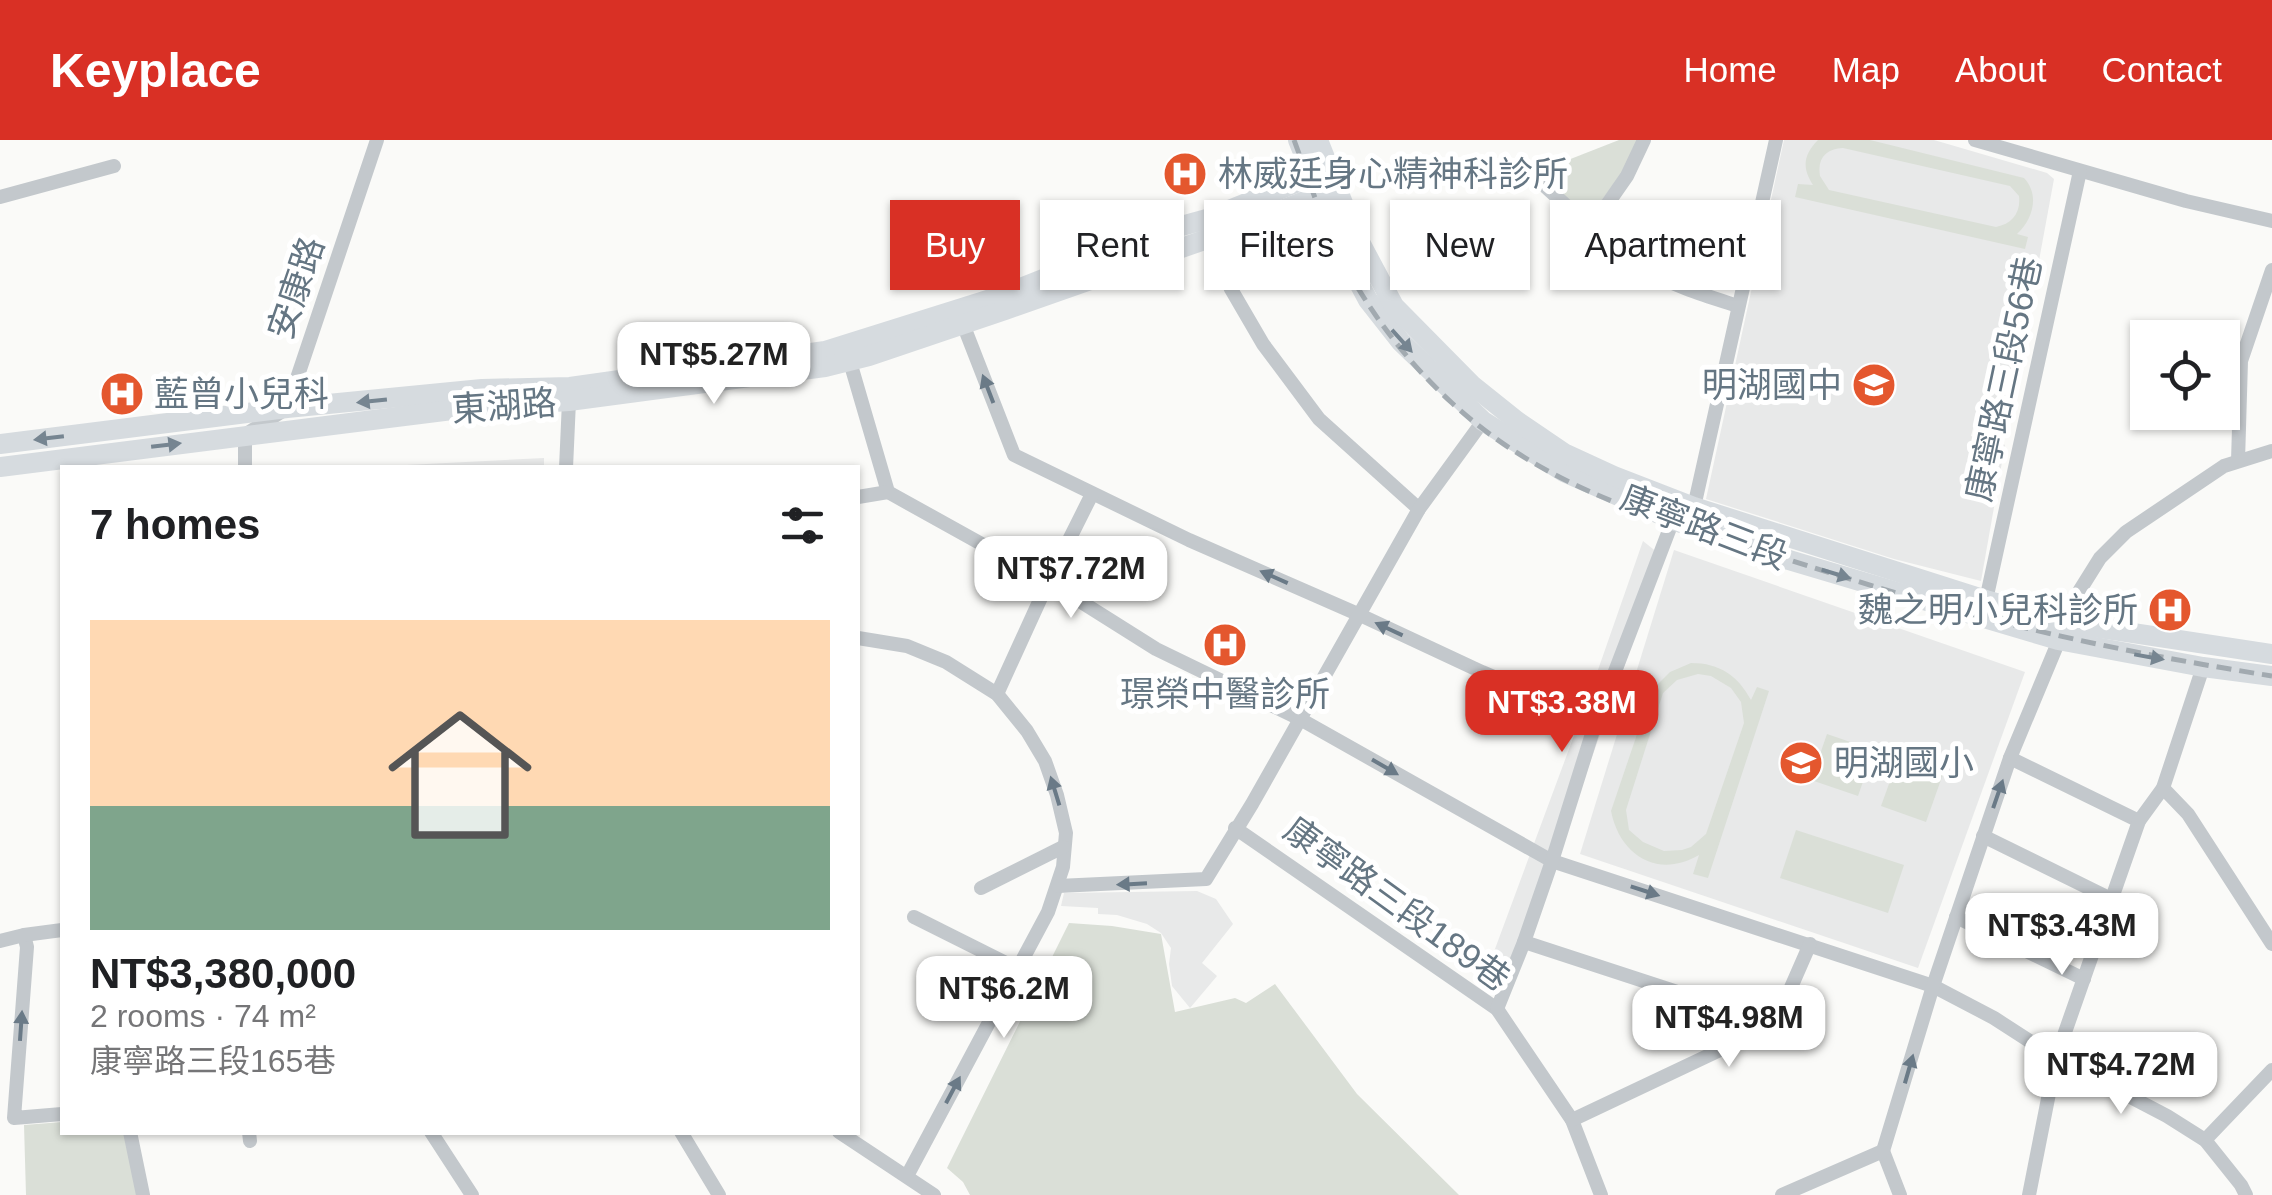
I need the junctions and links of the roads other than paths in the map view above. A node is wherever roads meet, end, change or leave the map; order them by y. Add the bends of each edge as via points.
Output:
1 (377, 140) edge
2 (1298, 140) edge
3 (1318, 140) edge
4 (1644, 140) edge
5 (1776, 140) edge
6 (1974, 140) edge
7 (114, 166) dead end
8 (1527, 170) dead end
9 (2080, 171) junction
10 (1325, 183) junction
11 (0, 196) edge
12 (1289, 200) edge
13 (1559, 200) edge
14 (1610, 200) edge
15 (2272, 220) edge
16 (1204, 240) edge
17 (2272, 270) edge
18 (1232, 290) edge
19 (1694, 290) edge
20 (1738, 306) junction
21 (963, 324) junction
22 (847, 353) junction
23 (570, 402) junction
24 (287, 408) junction
25 (1483, 420) junction
26 (246, 435) junction
27 (0, 444) edge
28 (2272, 452) edge
29 (2238, 460) junction
30 (246, 465) edge
31 (566, 465) edge
32 (0, 467) edge
33 (887, 490) junction
34 (1092, 494) junction
35 (860, 496) edge
36 (1694, 507) junction
37 (1419, 509) junction
38 (1674, 520) junction
39 (1048, 581) junction
40 (1986, 600) junction
41 (1360, 615) junction
42 (2062, 632) junction
43 (860, 638) edge
44 (2272, 654) edge
45 (2202, 667) junction
46 (2272, 676) edge
47 (997, 694) junction
48 (1300, 719) junction
49 (1596, 721) junction
50 (2010, 758) junction
51 (2163, 788) junction
52 (2139, 821) junction
53 (1235, 828) junction
54 (1983, 836) junction
55 (1063, 847) junction
56 (1552, 861) junction
57 (1058, 886) junction
58 (982, 888) dead end
59 (2112, 900) junction
60 (914, 917) dead end
61 (1956, 917) junction
62 (60, 930) edge
63 (24, 935) junction
64 (0, 941) edge
65 (1524, 942) junction
66 (1810, 944) junction
67 (2272, 944) edge
68 (1018, 970) junction
69 (2084, 980) junction
70 (1933, 986) junction
71 (1497, 1008) junction
72 (1775, 1024) junction
73 (2056, 1058) junction
74 (2272, 1070) edge
75 (60, 1114) edge
76 (1572, 1120) junction
77 (131, 1135) edge
78 (433, 1135) edge
79 (683, 1135) edge
80 (843, 1135) edge
81 (2206, 1140) junction
82 (1883, 1151) junction
83 (907, 1176) junction
84 (928, 1190) edge
85 (143, 1195) edge
86 (472, 1195) edge
87 (719, 1195) edge
88 (907, 1195) edge
89 (1601, 1195) edge
90 (1782, 1195) edge
91 (1900, 1195) edge
92 (2029, 1195) edge
93 (2246, 1195) edge

1 - 24 street, 安康路
2 - 10 street, 康寧路三段
3 - 10 street, 康寧路三段
4 - 14 street
5 - 20 street
6 - 9 street
7 - 11 street
8 - 13 street
9 - 15 street
9 - 40 street, 康寧路三段56巷
10 - 12 street, 東湖路
10 - 22 street, 東湖路 via 1167,230
10 -> 25 street, 康寧路三段 via 1344,256 1368,300 1401,342
10 - 36 street, 康寧路三段 via 1394,306 1472,385 1564,452
16 - 21 street, 東湖路
17 - 29 street via 2241,362
18 - 37 street via 1319,419
19 - 20 street
20 - 36 street
21 - 22 street, 東湖路
34 -> 21 street via 1014,455
22 - 23 street, 東湖路 via 825,366
22 -> 24 street, 東湖路 via 570,387
22 - 33 street
23 - 26 street, 東湖路 via 476,406
23 - 31 street
24 - 26 street
24 -> 27 street, 東湖路
25 - 37 street, 康寧路三段189巷
25 - 38 street, 康寧路三段 via 1564,472
26 - 30 street
32 -> 26 street, 東湖路
28 - 29 street
29 - 42 street via 2126,532 2100,558
33 - 35 street
33 - 39 street
34 - 39 street
41 -> 34 street
36 - 40 street, 康寧路三段
37 - 41 street, 康寧路三段189巷
38 -> 42 street, 康寧路三段 via 1762,552
38 - 49 street
39 - 47 street
39 - 48 street via 1156,649
40 - 42 street, 康寧路三段
41 - 48 street, 康寧路三段189巷
49 -> 41 street
42 - 44 street, 康寧路三段
42 -> 45 street, 康寧路三段
42 - 50 street
43 - 47 street via 907,646
45 - 46 street, 康寧路三段
45 - 51 street
55 -> 47 street via 1066,833 1045,762
48 - 53 street, 康寧路三段189巷
48 -> 56 street
49 - 56 street
50 - 52 street
54 -> 50 street
51 - 52 street
51 - 67 street via 2188,814
52 - 59 street
53 -> 57 street, 康寧路三段189巷 via 1206,879
53 - 71 street, 康寧路三段189巷
54 - 59 street
54 - 61 street
55 - 57 street
55 - 58 street
56 - 65 street
56 -> 66 street
57 - 68 street
59 - 69 street
60 - 68 street
61 - 69 street
61 - 70 street
62 - 63 street
63 - 64 street
75 -> 63 street via 14,1118
65 - 71 street
65 - 72 street
66 - 70 street
66 - 72 street
83 -> 68 street
69 - 73 street
70 - 73 street
82 -> 70 street
71 - 76 street, 康寧路三段189巷
72 - 76 street
73 - 81 street
73 - 92 street
74 - 81 street
76 - 89 street, 康寧路三段189巷
77 - 85 street
78 - 86 street
79 - 87 street
80 - 83 street
81 - 93 street
82 - 90 street
82 - 91 street
83 - 84 street
84 - 88 street

